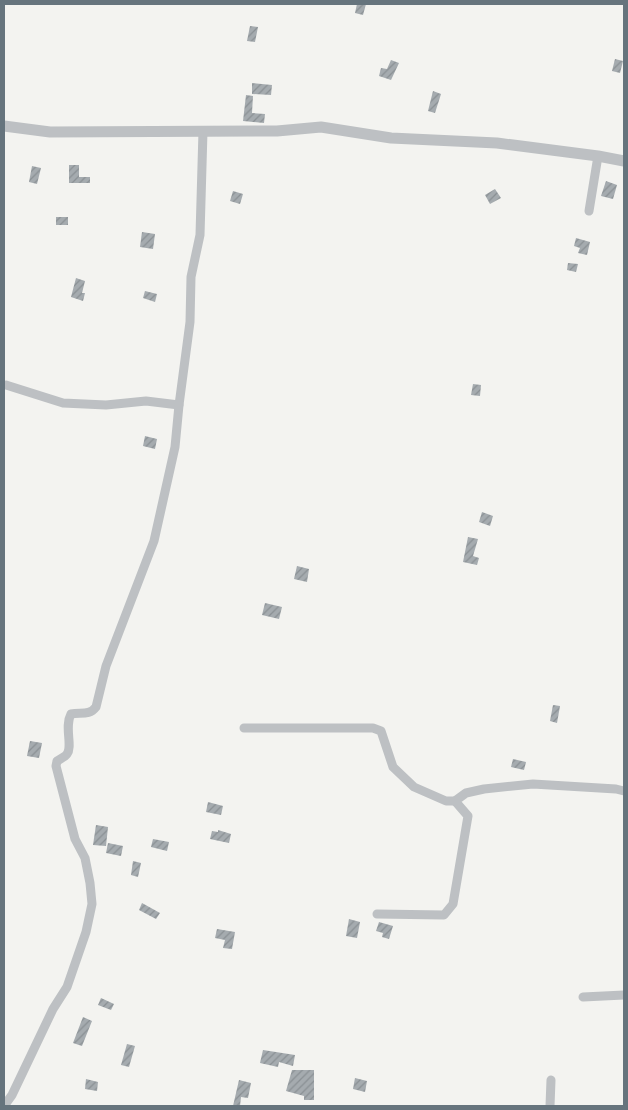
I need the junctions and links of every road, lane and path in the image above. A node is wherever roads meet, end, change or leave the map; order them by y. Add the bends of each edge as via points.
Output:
1 (4, 126) edge
2 (203, 131) junction
3 (598, 156) junction
4 (624, 161) edge
5 (589, 211) dead end
6 (6, 385) dead end
7 (179, 405) junction
8 (244, 728) dead end
9 (624, 790) edge
10 (455, 800) junction
11 (377, 914) dead end
12 (624, 996) edge
13 (583, 997) dead end
14 (551, 1080) dead end
15 (4, 1106) edge
16 (550, 1106) edge

1 - 2 street via 50,132
2 - 3 street via 278,131 321,127 391,138 497,143
2 - 7 street via 200,234 191,276 190,322
3 - 4 street
3 - 5 street
6 - 7 street via 63,403 106,405 146,401
7 - 15 street via 175,447 154,541 106,666 96,707 87,714 71,714 69,750 56,766 90,882 92,904 86,932 67,987
8 - 10 street via 373,728 381,731 393,767 414,787 446,801
9 - 10 street via 533,784 484,789 466,793
10 - 11 street via 468,816 453,904 444,915
12 - 13 street
14 - 16 street

